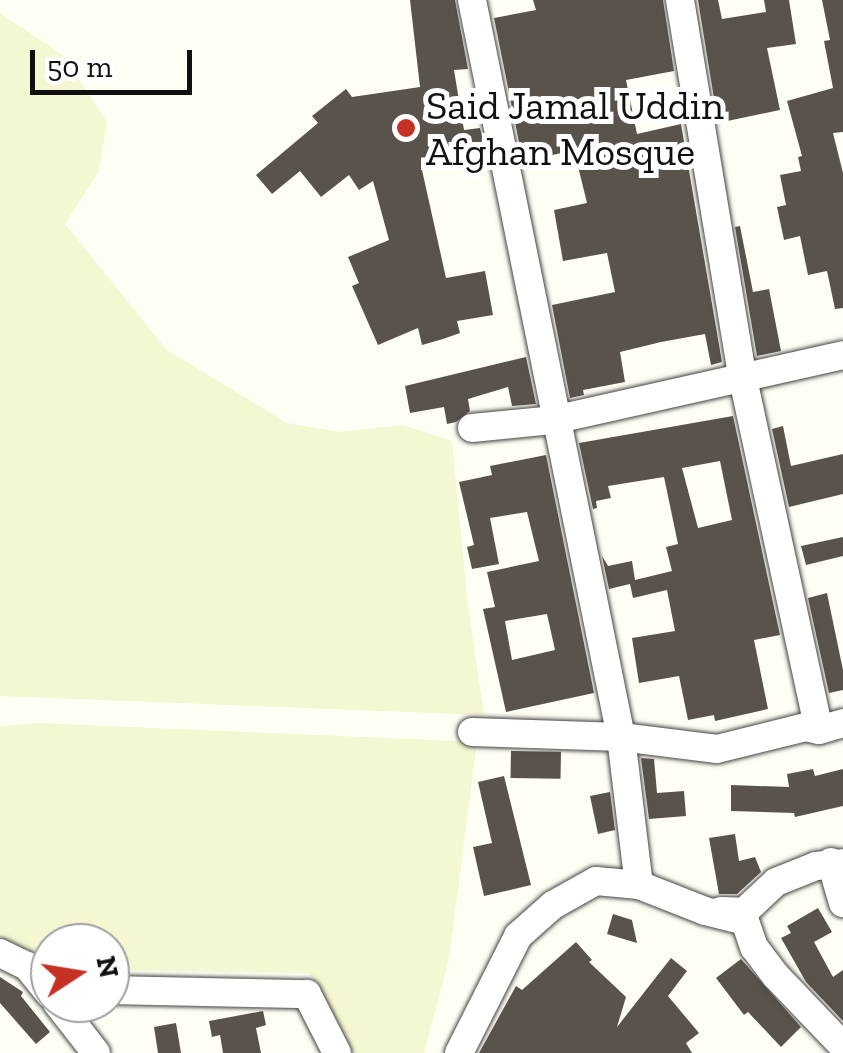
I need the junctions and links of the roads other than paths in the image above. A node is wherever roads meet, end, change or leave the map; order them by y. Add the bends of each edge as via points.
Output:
1 (472, 0) edge
2 (680, 0) edge
3 (843, 355) edge
4 (743, 379) junction
5 (553, 420) junction
6 (472, 428) dead end
7 (831, 726) edge
8 (472, 732) dead end
9 (620, 737) junction
10 (837, 862) edge
11 (639, 884) junction
12 (843, 903) edge
13 (705, 911) junction
14 (0, 953) edge
15 (30, 966) edge
16 (130, 990) edge
17 (73, 1023) edge
18 (843, 1046) edge
19 (96, 1053) edge
20 (337, 1053) edge
21 (459, 1053) edge

1 - 5 street
2 - 4 street
3 - 4 street
4 - 5 street
4 - 7 street
5 - 6 street
5 - 9 street
7 - 9 street via 718,749
8 - 9 street
9 - 11 street
10 - 12 street
10 - 13 street via 776,882 744,912
11 - 13 street
11 - 21 street via 596,881 553,905 518,936
13 - 18 street via 745,921 776,976
14 - 15 street
16 - 20 street via 307,994
17 - 19 street

